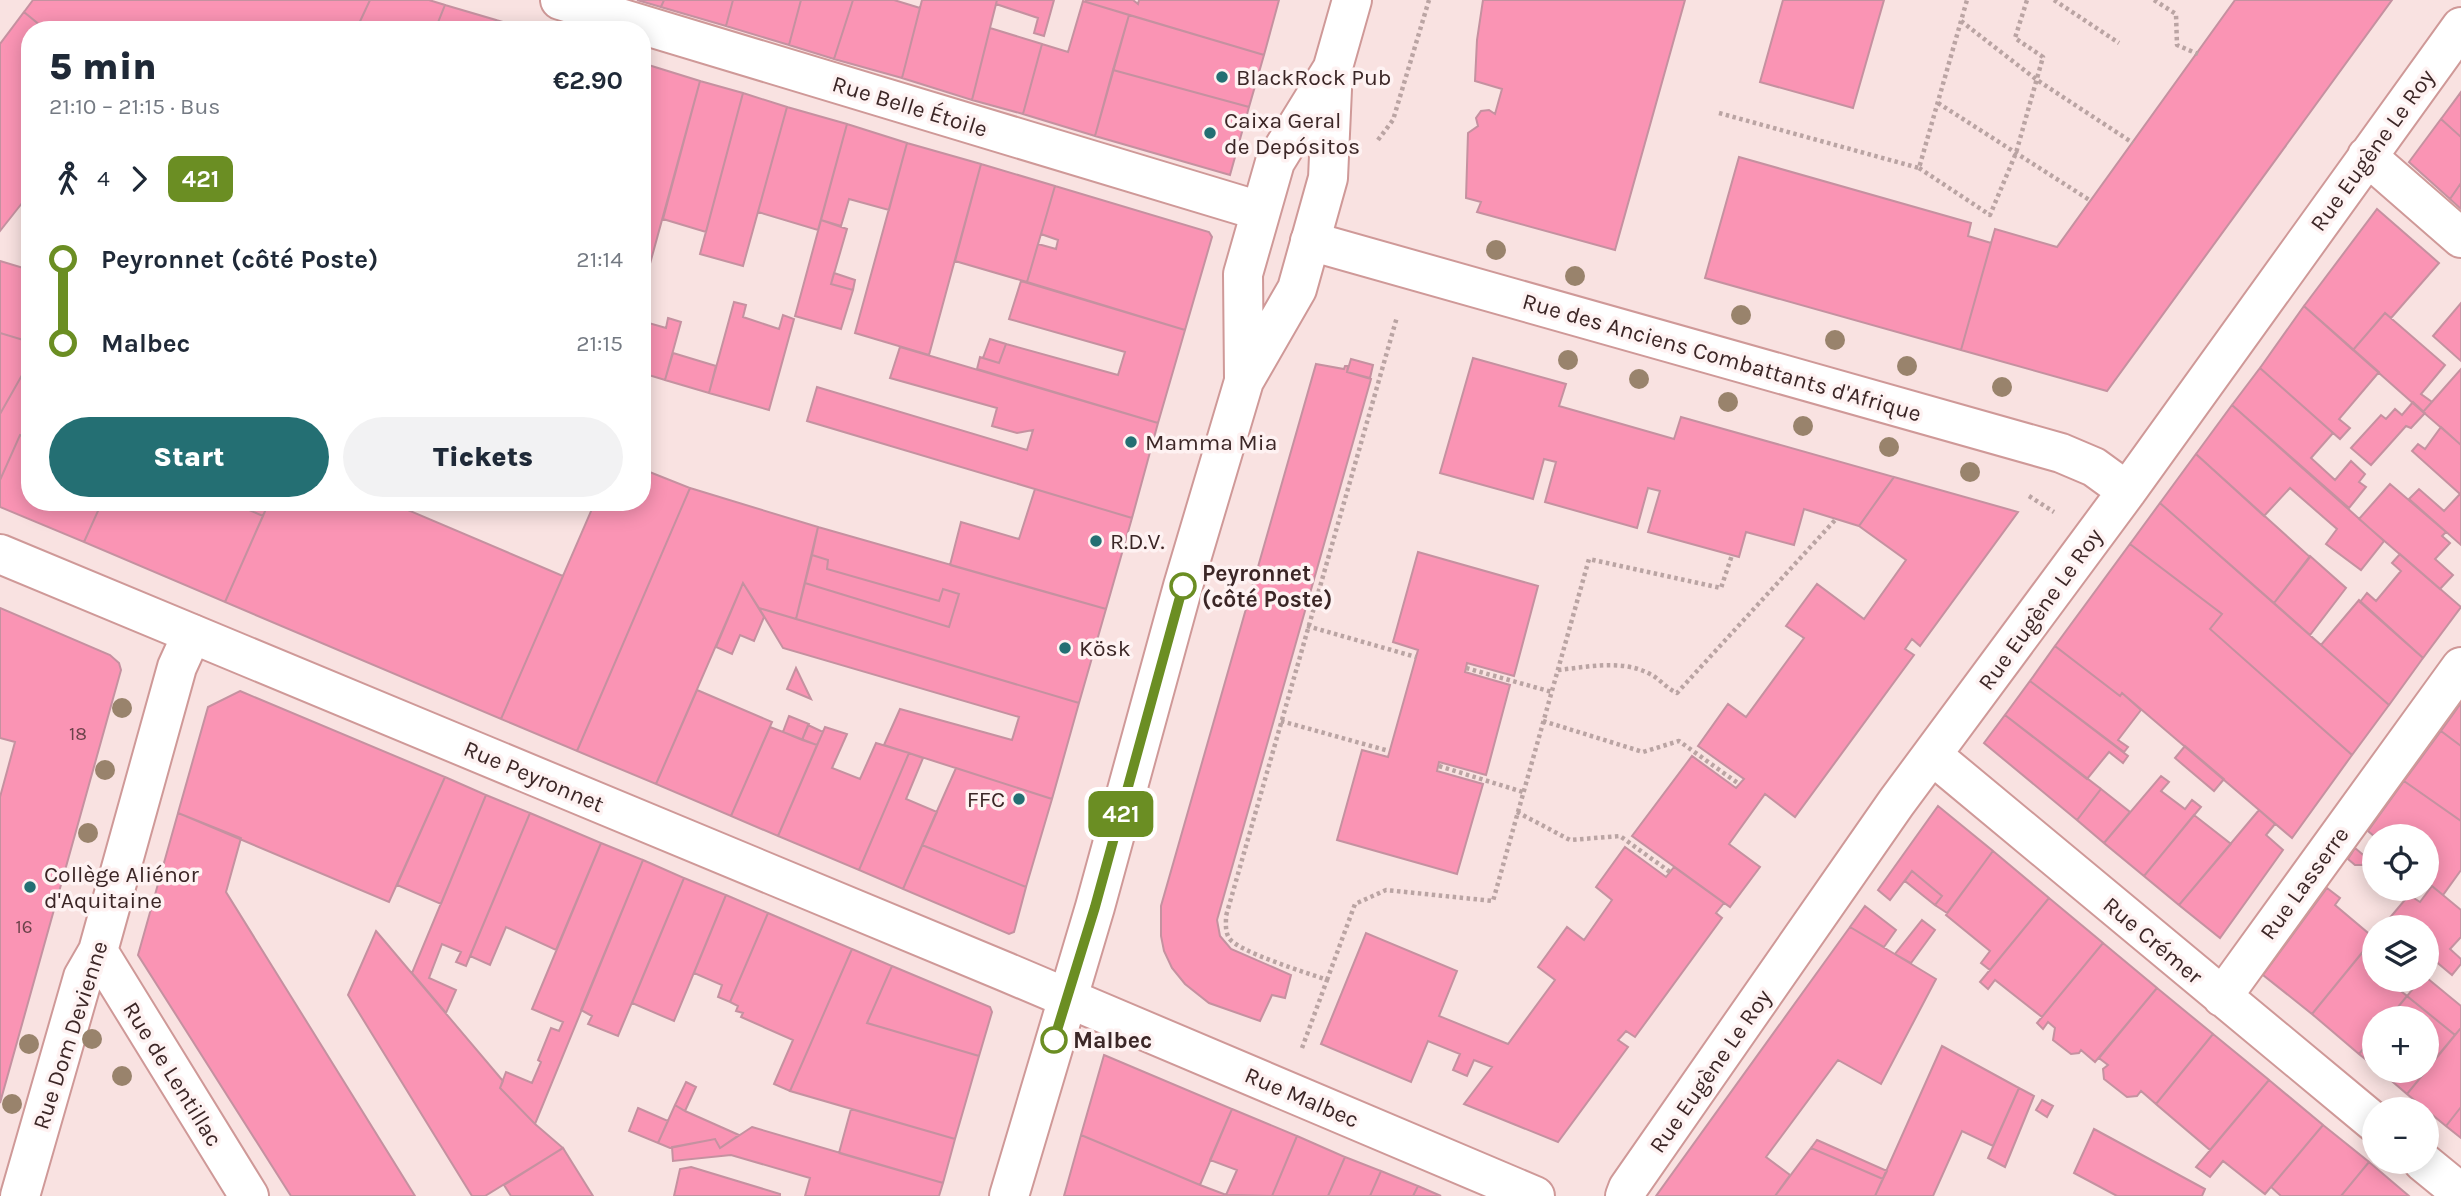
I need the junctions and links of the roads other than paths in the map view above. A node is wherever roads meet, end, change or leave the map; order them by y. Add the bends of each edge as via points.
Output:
1 (560, 0) edge
2 (1352, 0) edge
3 (630, 21) edge
4 (651, 27) edge
5 (2461, 27) edge
6 (1334, 66) junction
7 (2367, 156) junction
8 (1260, 211) junction
9 (2461, 238) edge
10 (1310, 242) junction
11 (1244, 381) junction
12 (2127, 491) junction
13 (0, 554) edge
14 (192, 634) junction
15 (2461, 667) edge
16 (1932, 755) junction
17 (98, 951) junction
18 (2222, 997) junction
19 (1068, 999) junction
20 (2362, 1112) edge
21 (2438, 1174) edge
22 (2461, 1193) edge
23 (20, 1196) edge
24 (249, 1196) edge
25 (1009, 1196) edge
26 (1535, 1196) edge
27 (1625, 1196) edge

1 - 3 street, Rue Belle Étoile
2 - 6 street
4 - 8 street, Rue Belle Étoile
5 - 7 street, Rue Eugène Le Roy
6 - 8 street via 1275,162
6 - 10 street via 1328,178
7 - 9 street
7 - 12 street, Rue Eugène Le Roy
8 - 11 street via 1243,274
10 - 11 street via 1297,289
10 - 12 street, Rue des Anciens Combattants d'Afrique via 2061,453 2094,467
11 - 19 street
12 - 16 street, Rue Eugène Le Roy
13 - 14 street, Rue Peyronnet
14 - 17 street, Rue Dom Devienne via 177,667
14 - 19 street, Rue Peyronnet
15 - 18 street, Rue Lasserre
16 - 18 street, Rue Crémer
16 - 27 street, Rue Eugène Le Roy
17 - 23 street, Rue Dom Devienne via 83,976
17 - 24 street, Rue de Lentillac
18 - 20 street, Rue Crémer
19 - 25 street
19 - 26 street, Rue Malbec
21 - 22 street

